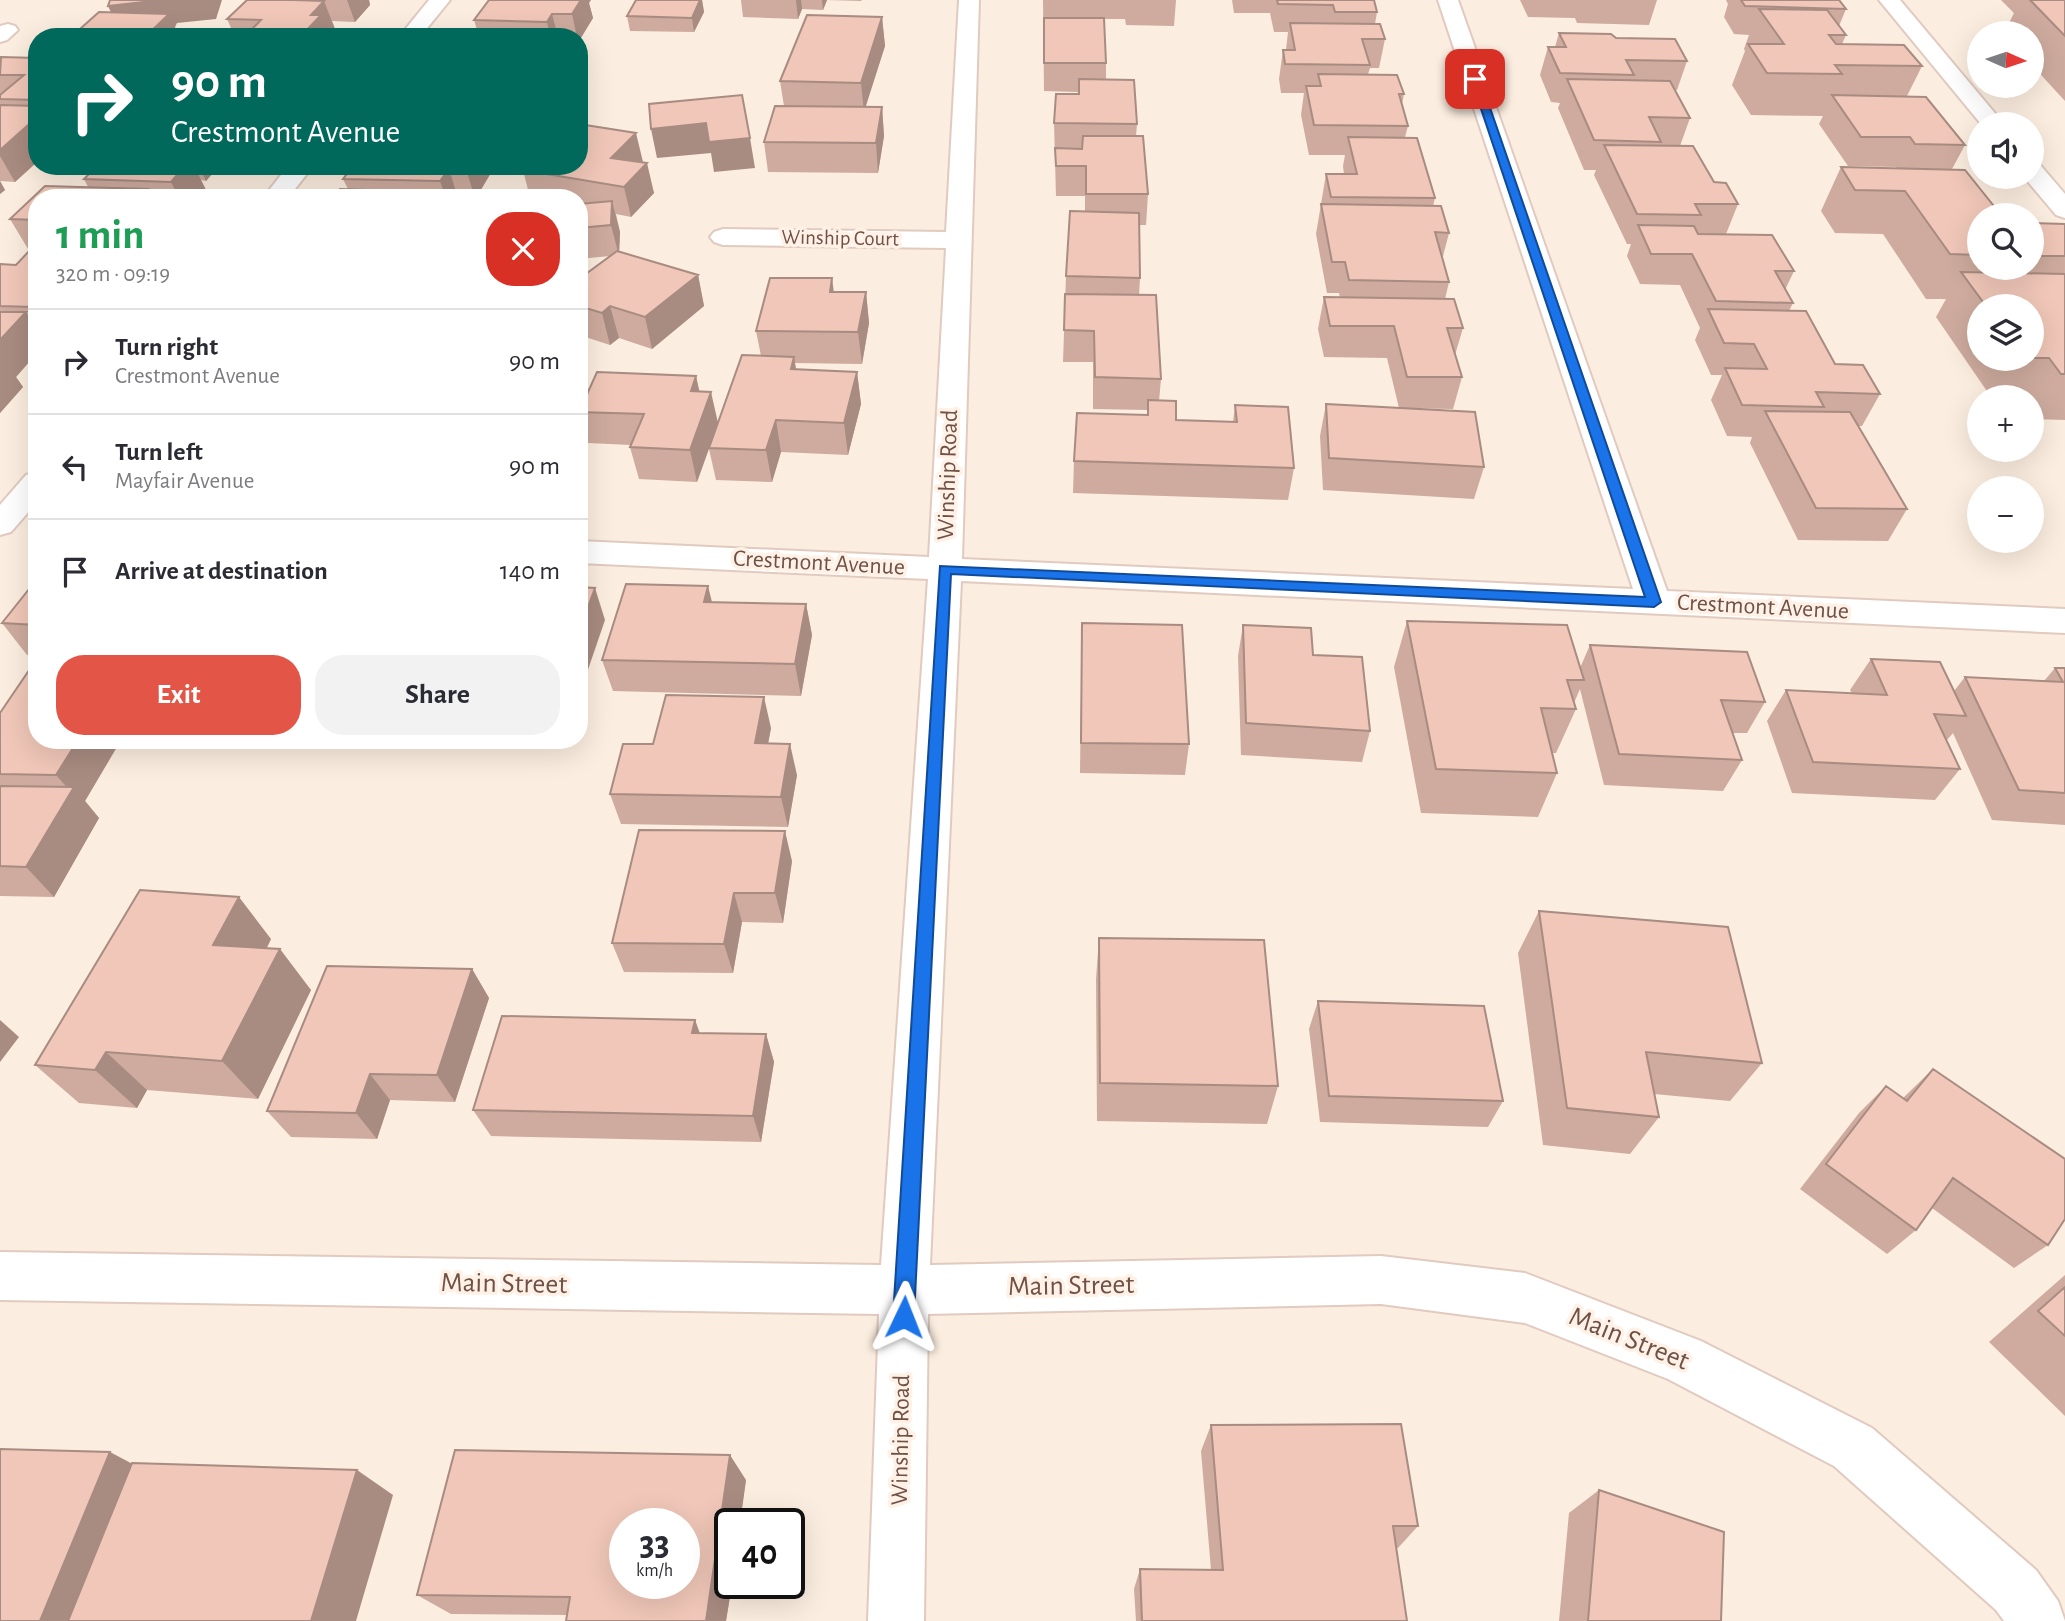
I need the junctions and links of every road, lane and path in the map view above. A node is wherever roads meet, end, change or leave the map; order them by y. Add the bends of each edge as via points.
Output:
1 (440, 0) edge
2 (969, 0) edge
3 (1448, 0) edge
4 (1889, 0) edge
5 (417, 28) edge
6 (1983, 112) edge
7 (294, 175) edge
8 (2044, 185) edge
9 (282, 189) edge
10 (2065, 210) edge
11 (723, 237) dead end
12 (958, 240) junction
13 (28, 492) edge
14 (0, 526) edge
15 (28, 528) edge
16 (588, 552) edge
17 (945, 569) junction
18 (1654, 602) junction
19 (2065, 621) edge
20 (0, 1276) edge
21 (904, 1290) junction
22 (896, 1621) edge
23 (2038, 1621) edge

1 - 5 street
2 - 12 street, Winship Road
3 - 18 street
4 - 6 street
7 - 9 street
8 - 10 street
11 - 12 street, Winship Court
12 - 17 street, Winship Road
13 - 14 street
14 - 15 street
16 - 17 street, Crestmont Avenue
17 - 18 street, Crestmont Avenue
17 - 21 street, Winship Road
18 - 19 street, Crestmont Avenue
20 - 21 street, Main Street
21 - 22 street, Winship Road
21 - 23 street, Main Street via 1381,1280 1525,1298 1683,1359 1853,1447 2016,1590

